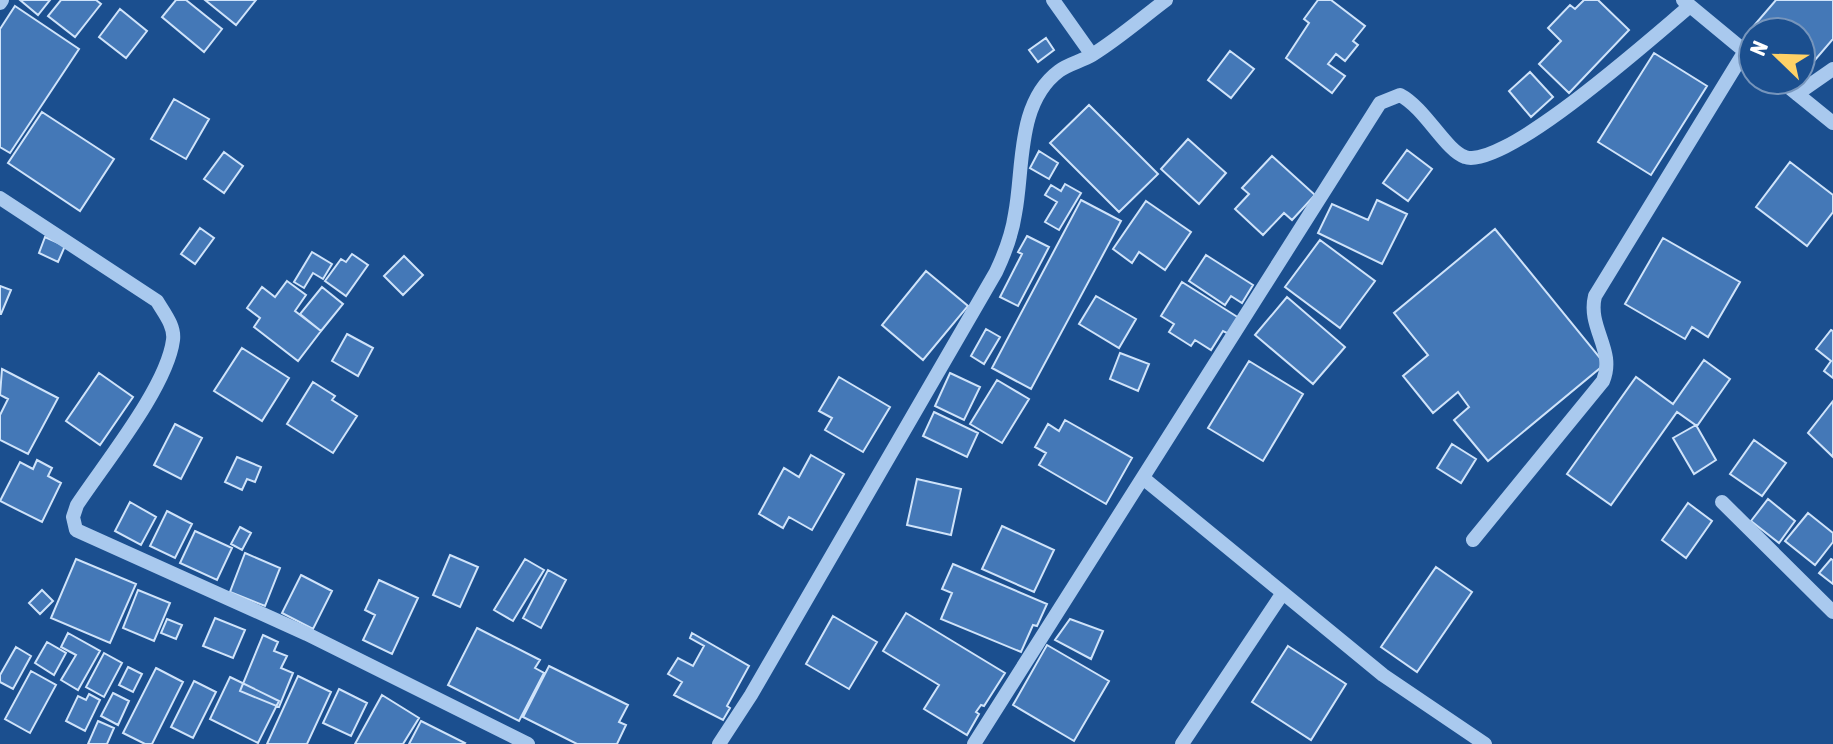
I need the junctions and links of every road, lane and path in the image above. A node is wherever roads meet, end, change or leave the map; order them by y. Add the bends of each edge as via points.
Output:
1 (1053, 0) edge
2 (1166, 0) edge
3 (1686, 3) edge
4 (1737, 44) edge
5 (1092, 55) junction
6 (1737, 73) edge
7 (1799, 96) edge
8 (1833, 123) edge
9 (0, 198) edge
10 (1143, 478) junction
11 (1722, 502) dead end
12 (1473, 540) dead end
13 (1282, 594) junction
14 (1833, 612) edge
15 (528, 744) edge
16 (719, 744) edge
17 (974, 744) edge
18 (1182, 744) edge
19 (1485, 744) edge

1 - 5 street
2 - 5 street
3 - 4 street
3 - 10 street via 1580,98 1493,155 1475,160 1460,156 1415,103 1400,95 1380,103
5 - 16 street via 1059,71 1033,109 1022,142 1010,240 996,272
6 - 12 street via 1595,296 1591,311 1608,359 1603,381
7 - 8 street
9 - 15 street via 157,301 174,338 153,390 77,505 76,530 307,634
10 - 13 street
10 - 17 street
11 - 14 street
13 - 18 street
13 - 19 street via 1383,675

